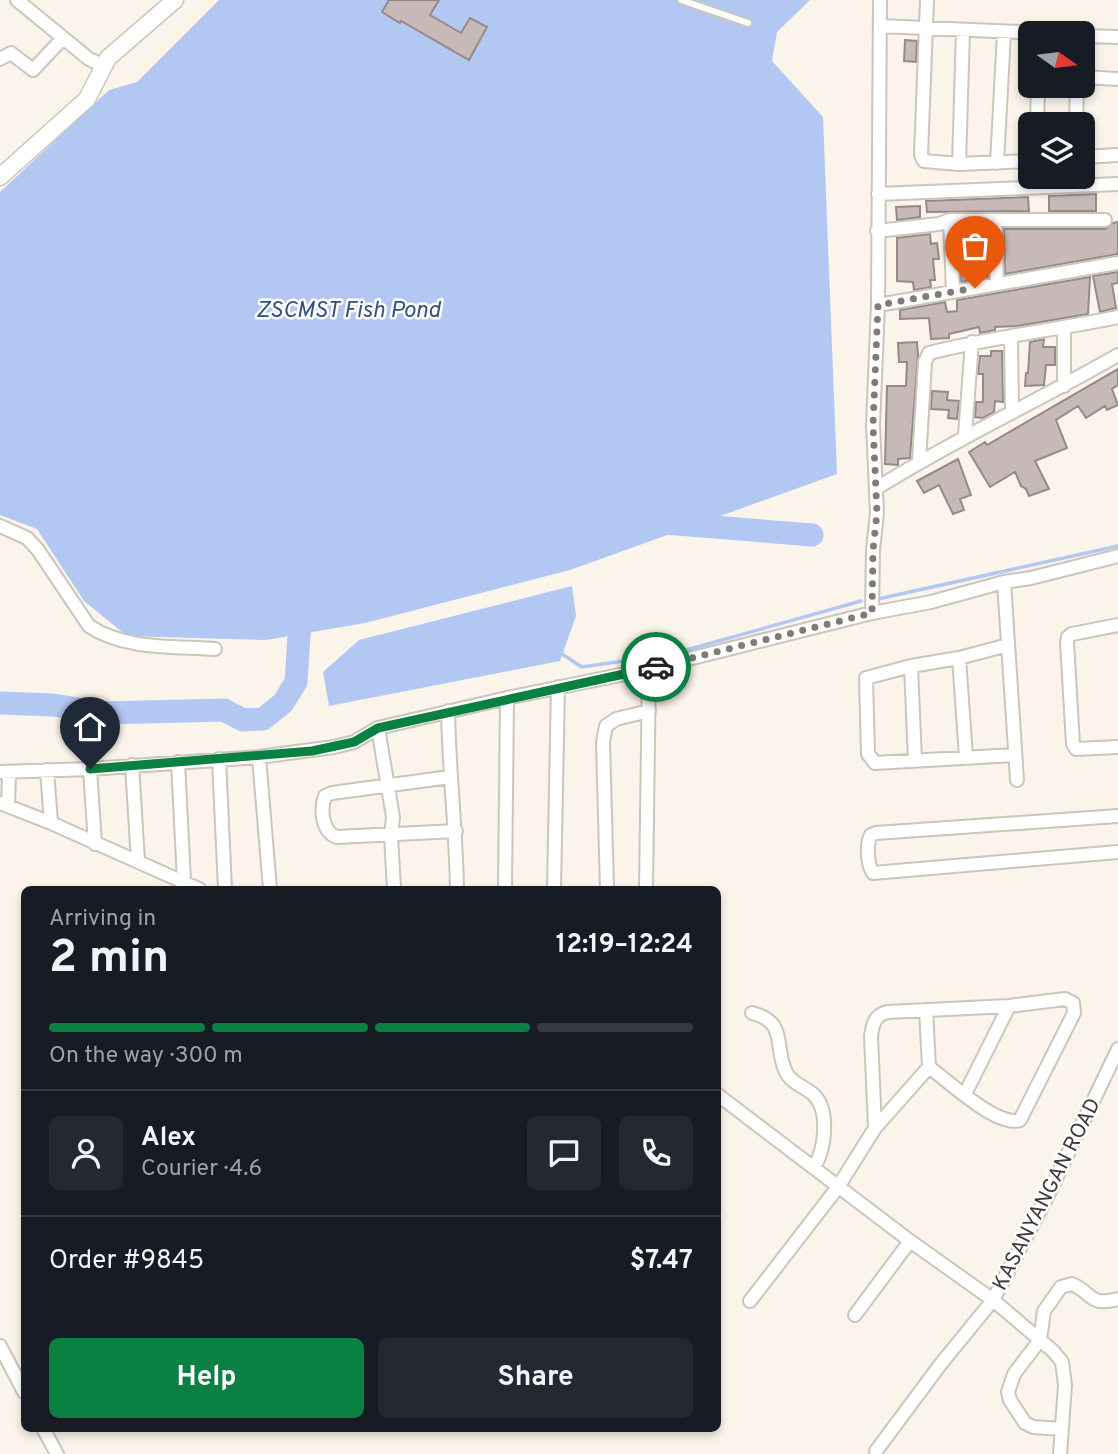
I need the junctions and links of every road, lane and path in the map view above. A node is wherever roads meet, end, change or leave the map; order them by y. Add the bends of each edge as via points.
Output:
1 (17, 0) edge
2 (175, 0) edge
3 (681, 0) edge
4 (880, 0) edge
5 (927, 0) edge
6 (748, 23) dead end
7 (880, 26) junction
8 (926, 30) junction
9 (963, 31) junction
10 (1004, 33) junction
11 (1018, 33) edge
12 (1096, 36) edge
13 (1118, 37) edge
14 (63, 38) junction
15 (0, 59) edge
16 (102, 65) junction
17 (1096, 78) edge
18 (1118, 79) edge
19 (1118, 155) edge
20 (1095, 156) edge
21 (1018, 162) edge
22 (997, 163) junction
23 (959, 164) junction
24 (0, 177) edge
25 (1118, 184) edge
26 (878, 194) junction
27 (950, 220) junction
28 (995, 220) junction
29 (1105, 220) dead end
30 (877, 230) junction
31 (1118, 263) edge
32 (997, 284) junction
33 (953, 291) junction
34 (878, 305) junction
35 (1118, 317) edge
36 (1064, 328) junction
37 (1011, 336) junction
38 (972, 342) junction
39 (1118, 355) edge
40 (1064, 386) junction
41 (1012, 413) junction
42 (965, 435) junction
43 (919, 461) junction
44 (877, 488) junction
45 (0, 526) edge
46 (1118, 556) edge
47 (1004, 582) junction
48 (872, 613) junction
49 (1118, 625) edge
50 (1008, 645) junction
51 (215, 649) dead end
52 (959, 658) junction
53 (911, 666) junction
54 (649, 669) junction
55 (558, 687) junction
56 (507, 698) junction
57 (649, 710) junction
58 (448, 711) junction
59 (378, 728) junction
60 (1118, 747) edge
61 (1015, 755) junction
62 (259, 757) junction
63 (966, 757) junction
64 (219, 758) junction
65 (915, 761) junction
66 (178, 762) junction
67 (132, 765) junction
68 (90, 769) junction
69 (47, 770) junction
70 (5, 772) edge
71 (450, 777) junction
72 (1017, 780) dead end
73 (390, 786) junction
74 (4, 805) edge
75 (1118, 816) edge
76 (51, 823) junction
77 (456, 831) junction
78 (391, 836) junction
79 (94, 844) junction
80 (1118, 852) edge
81 (138, 861) junction
82 (184, 881) junction
83 (193, 886) edge
84 (225, 886) edge
85 (270, 886) edge
86 (394, 886) edge
87 (457, 886) edge
88 (505, 886) edge
89 (554, 886) edge
90 (607, 886) edge
91 (646, 886) edge
92 (1009, 1006) junction
93 (926, 1010) junction
94 (752, 1013) dead end
95 (1118, 1049) edge
96 (929, 1067) junction
97 (965, 1094) junction
98 (722, 1098) edge
99 (875, 1128) junction
100 (814, 1167) junction
101 (838, 1187) junction
102 (910, 1241) junction
103 (993, 1300) junction
104 (1118, 1300) edge
105 (750, 1301) dead end
106 (855, 1315) dead end
107 (1040, 1340) junction
108 (0, 1346) edge
109 (21, 1386) edge
110 (1062, 1429) junction
111 (45, 1432) edge
112 (876, 1451) dead end
113 (57, 1454) edge
114 (1060, 1454) edge

1 - 14 street
2 - 16 street
3 - 6 lane
4 - 7 street
5 - 8 street
7 - 8 street
7 - 26 street
8 - 9 street
8 - 23 street via 921,155 929,163
9 - 10 street
9 - 23 street
10 - 11 street
10 - 22 street
12 - 13 street
14 - 15 street via 33,71 11,53
14 - 16 street
16 - 24 street via 87,99
17 - 18 street
19 - 20 street
21 - 22 street
22 - 23 street
25 - 26 street
26 - 30 street
27 - 28 street
27 - 30 street
27 - 33 street
28 - 29 street
28 - 32 street
30 - 34 street
31 - 32 street
32 - 33 street
33 - 34 street
34 - 44 street via 873,425
35 - 36 street
36 - 37 street
36 - 40 street
37 - 38 street
37 - 41 street
38 - 42 street
38 - 43 street via 926,356
39 - 40 street
40 - 41 street
41 - 42 street
42 - 43 street
43 - 44 street
44 - 48 street
45 - 51 street via 27,538 89,626 100,633 114,640
46 - 47 street
47 - 48 street
47 - 50 street
48 - 54 street
49 - 60 street via 1072,634 1067,642 1076,749
50 - 52 street
50 - 61 street
52 - 53 street
52 - 63 street
53 - 65 street
53 - 65 street via 870,676 864,685 870,760 875,764
54 - 55 street
54 - 57 street
55 - 56 street
55 - 89 street
56 - 58 street
56 - 88 street
57 - 90 street via 606,726
57 - 91 street
58 - 59 street
58 - 71 street
59 - 62 street via 334,747
59 - 73 street
61 - 63 street
61 - 72 street
62 - 64 street
62 - 85 street
63 - 65 street
64 - 66 street
64 - 84 street
66 - 67 street
66 - 82 street
67 - 68 street
67 - 81 street
68 - 69 street
68 - 79 street
69 - 70 street
69 - 76 street
70 - 74 street
71 - 73 street
71 - 77 street
73 - 78 street
73 - 78 street via 332,793 325,796 323,814 330,835
74 - 76 street
75 - 80 street via 876,833 868,841 873,873
76 - 79 street
77 - 78 street
77 - 87 street
78 - 86 street
79 - 81 street
81 - 82 street
82 - 83 street
92 - 93 street
92 - 97 street
92 - 97 street via 1065,999 1075,1007 1020,1120 996,1118
93 - 96 street
93 - 99 street via 887,1012 873,1021
94 - 100 street via 770,1020 776,1028 785,1070 818,1101 824,1144
95 - 103 street, KASANYANGAN ROAD
96 - 97 street
96 - 99 street
98 - 100 street
99 - 101 street
100 - 101 street
101 - 102 street
101 - 105 street
102 - 103 street
102 - 106 street
103 - 107 street
103 - 112 street, KASANYANGAN ROAD
104 - 107 street via 1101,1302 1072,1284 1061,1287 1044,1311
107 - 110 street via 1062,1362
107 - 110 street via 1010,1383 1010,1400 1025,1423
108 - 109 street
110 - 114 street
111 - 113 street

